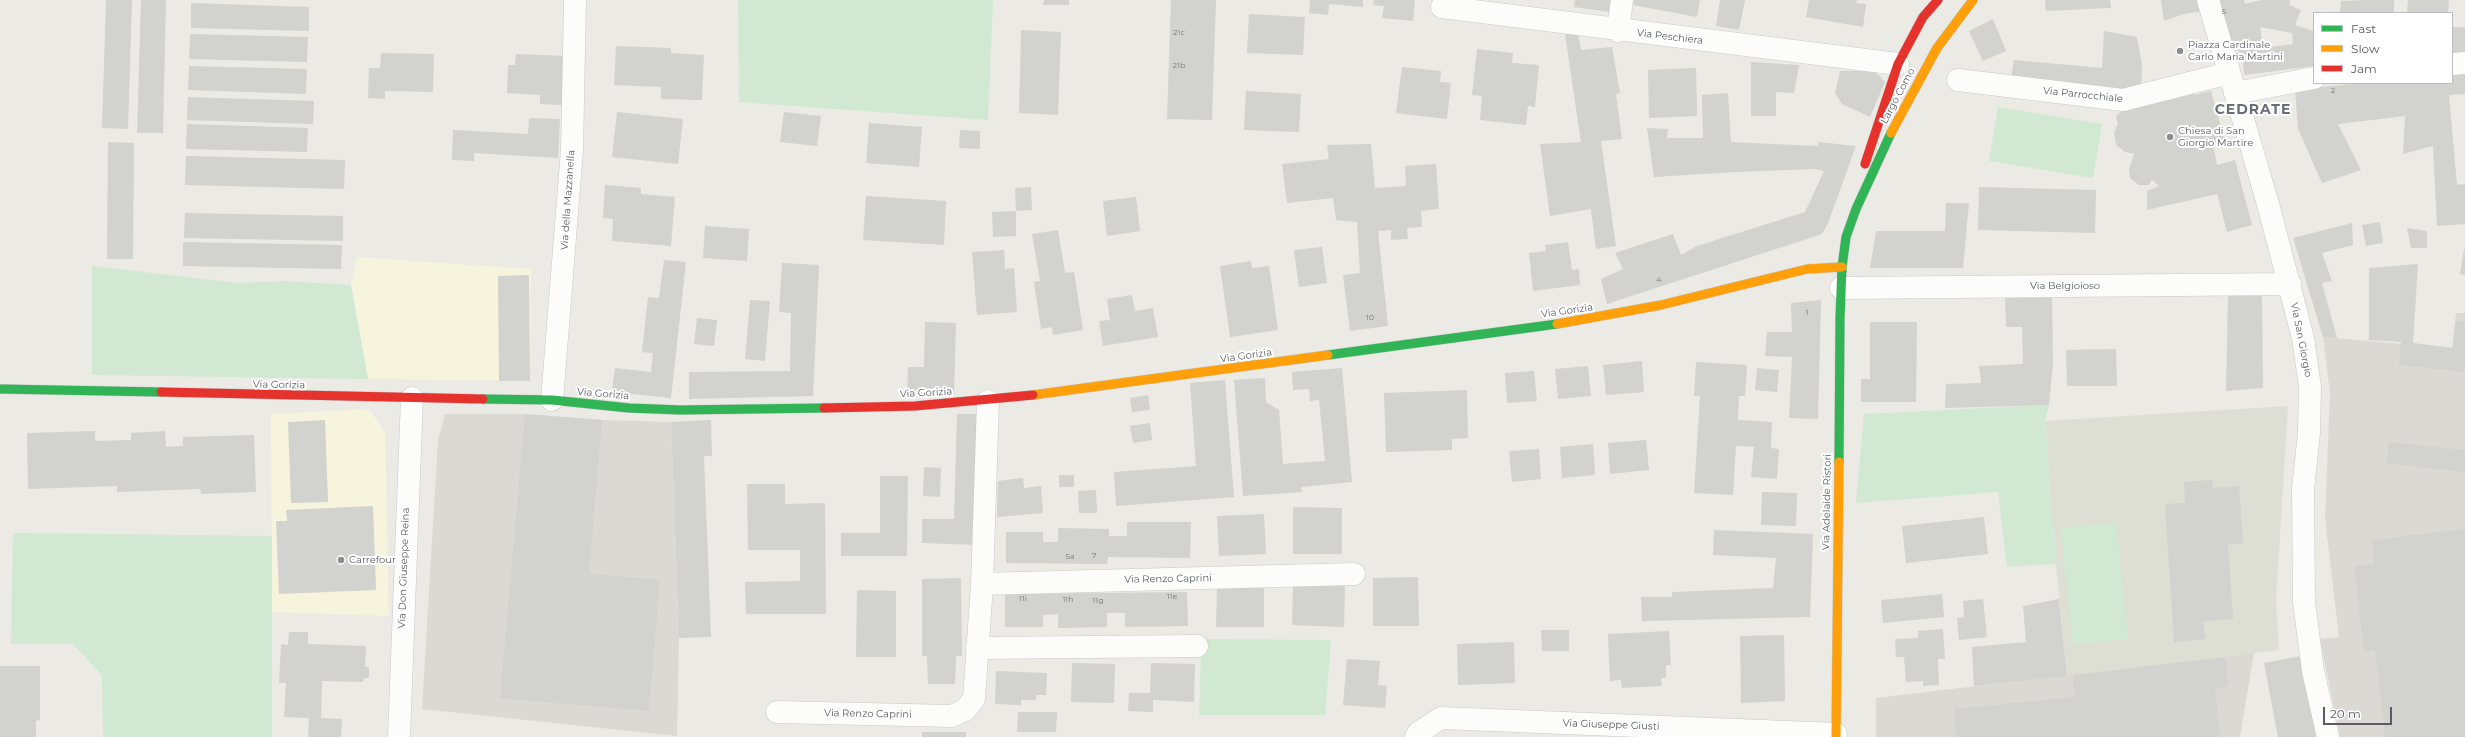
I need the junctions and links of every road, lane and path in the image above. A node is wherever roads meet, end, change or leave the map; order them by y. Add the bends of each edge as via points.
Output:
1 (574, 0) edge
2 (1622, 0) edge
3 (1938, 0) edge
4 (1972, 0) edge
5 (2208, 0) edge
6 (1442, 7) dead end
7 (1925, 8) edge
8 (1618, 31) junction
9 (2465, 63) edge
10 (1898, 64) junction
11 (2453, 64) edge
12 (2304, 79) edge
13 (1958, 80) dead end
14 (2232, 83) junction
15 (1856, 209) junction
16 (1841, 278) junction
17 (2290, 284) junction
18 (0, 389) edge
19 (412, 398) junction
20 (552, 400) junction
21 (988, 401) junction
22 (1354, 574) dead end
23 (982, 584) junction
24 (1197, 646) dead end
25 (977, 648) junction
26 (777, 712) dead end
27 (1836, 736) edge
28 (399, 737) edge
29 (1416, 737) edge
30 (2328, 737) edge

1 - 20 street, Via della Mazzanella via 572,150
2 - 8 street
3 - 7 street, Largo Como
4 - 15 street, Largo Como via 1924,71
5 - 14 street, Via San Giorgio
6 - 8 street, Via Peschiera
7 - 10 street, Largo Como
8 - 10 street, Via Peschiera
9 - 11 street
10 - 15 street, Largo Como via 1869,147
12 - 14 street, Via Parrocchiale
13 - 14 street, Via Parrocchiale via 2123,100
14 - 17 street, Via San Giorgio
15 - 16 street, Largo Como via 1846,237
16 - 17 street, Via Belgioioso
16 - 21 street, Via Gorizia via 1807,269 1661,305 1591,319
16 - 27 street, Via Adelaide Ristori
17 - 30 street, Via San Giorgio via 2303,338 2310,387 2309,433 2303,489 2304,602 2313,671
18 - 19 street, Via Gorizia
19 - 20 street, Via Gorizia
19 - 28 street, Via Don Giuseppe Reina
20 - 21 street, Via Gorizia via 629,408 721,410 915,406
21 - 23 street, Via Renzo Caprini
22 - 23 street, Via Renzo Caprini
23 - 25 street, Via Renzo Caprini
24 - 25 street
25 - 26 street, Via Renzo Caprini via 974,699 965,710 952,716
27 - 29 street, Via Giuseppe Giusti via 1441,718

